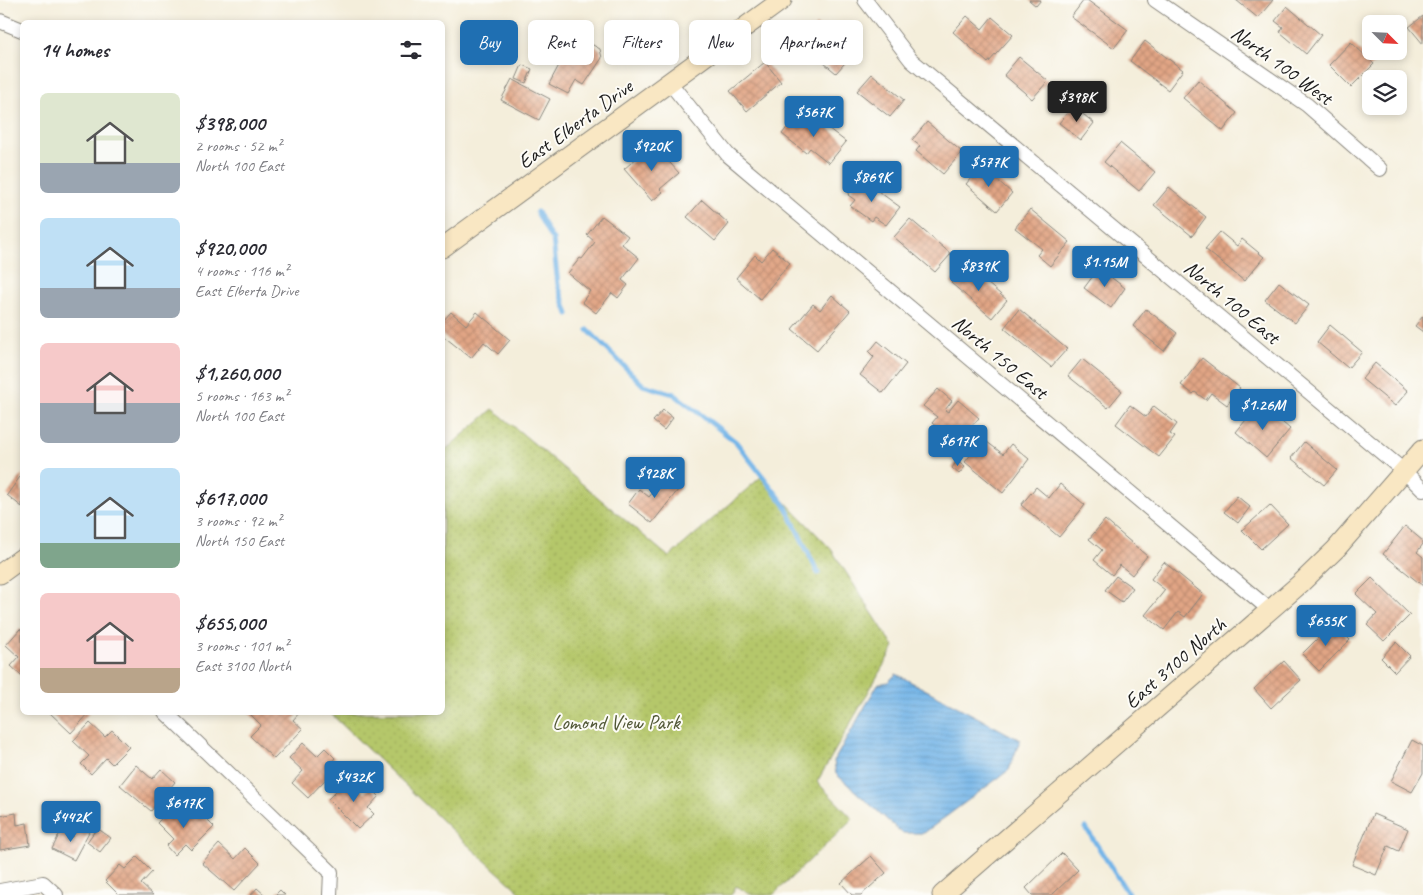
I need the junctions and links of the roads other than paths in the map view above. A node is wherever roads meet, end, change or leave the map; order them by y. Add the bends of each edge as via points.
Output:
1 (782, 0) edge
2 (865, 0) edge
3 (1155, 0) edge
4 (0, 21) edge
5 (20, 29) edge
6 (670, 83) junction
7 (1380, 169) dead end
8 (445, 241) edge
9 (1423, 449) edge
10 (1405, 472) junction
11 (1423, 490) edge
12 (20, 559) edge
13 (0, 574) edge
14 (1270, 610) junction
15 (168, 715) edge
16 (0, 891) edge
17 (56, 895) edge
18 (330, 895) edge
19 (942, 895) edge

1 - 6 street, East Elberta Drive
2 - 10 street, North 100 East via 911,60
3 - 7 street, North 100 West via 1307,105
4 - 5 street
6 - 8 street, East Elberta Drive
6 - 14 street, North 150 East via 728,155
9 - 10 street, East 3100 North
10 - 11 street, North 100 East
10 - 14 street, East 3100 North via 1336,549
12 - 13 street
14 - 19 street, East 3100 North
15 - 18 street via 330,872
16 - 17 street via 43,883

